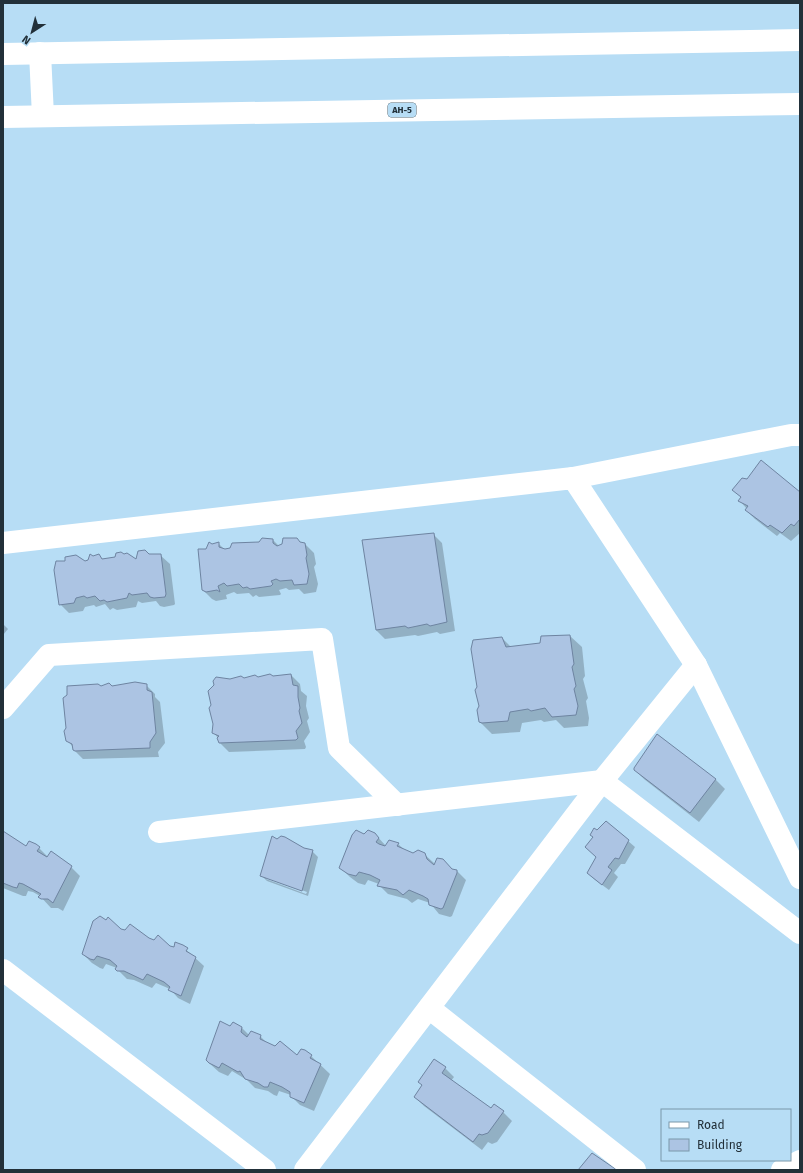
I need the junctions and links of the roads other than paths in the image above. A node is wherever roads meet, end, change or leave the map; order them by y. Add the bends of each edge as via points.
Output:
1 (800, 40) edge
2 (40, 53) junction
3 (3, 54) edge
4 (800, 104) edge
5 (44, 116) junction
6 (3, 117) edge
7 (797, 440) edge
8 (573, 478) junction
9 (3, 543) edge
10 (696, 665) junction
11 (3, 708) edge
12 (602, 781) junction
13 (397, 804) junction
14 (158, 832) dead end
15 (800, 878) edge
16 (800, 933) edge
17 (3, 970) edge
18 (429, 1008) junction
19 (800, 1162) edge
20 (265, 1170) edge
21 (305, 1170) edge
22 (635, 1170) edge
23 (782, 1170) edge

1 - 2 main road
2 - 3 main road
2 - 5 main road
4 - 5 main road, AH-5
5 - 6 main road, AH-5
7 - 8 main road
8 - 9 main road
8 - 10 main road
10 - 12 main road
10 - 15 main road
11 - 13 main road via 49,655 322,639 339,748
12 - 13 main road
12 - 16 main road
12 - 18 main road
13 - 14 main road
17 - 20 main road
18 - 21 main road
18 - 22 main road
19 - 23 main road

